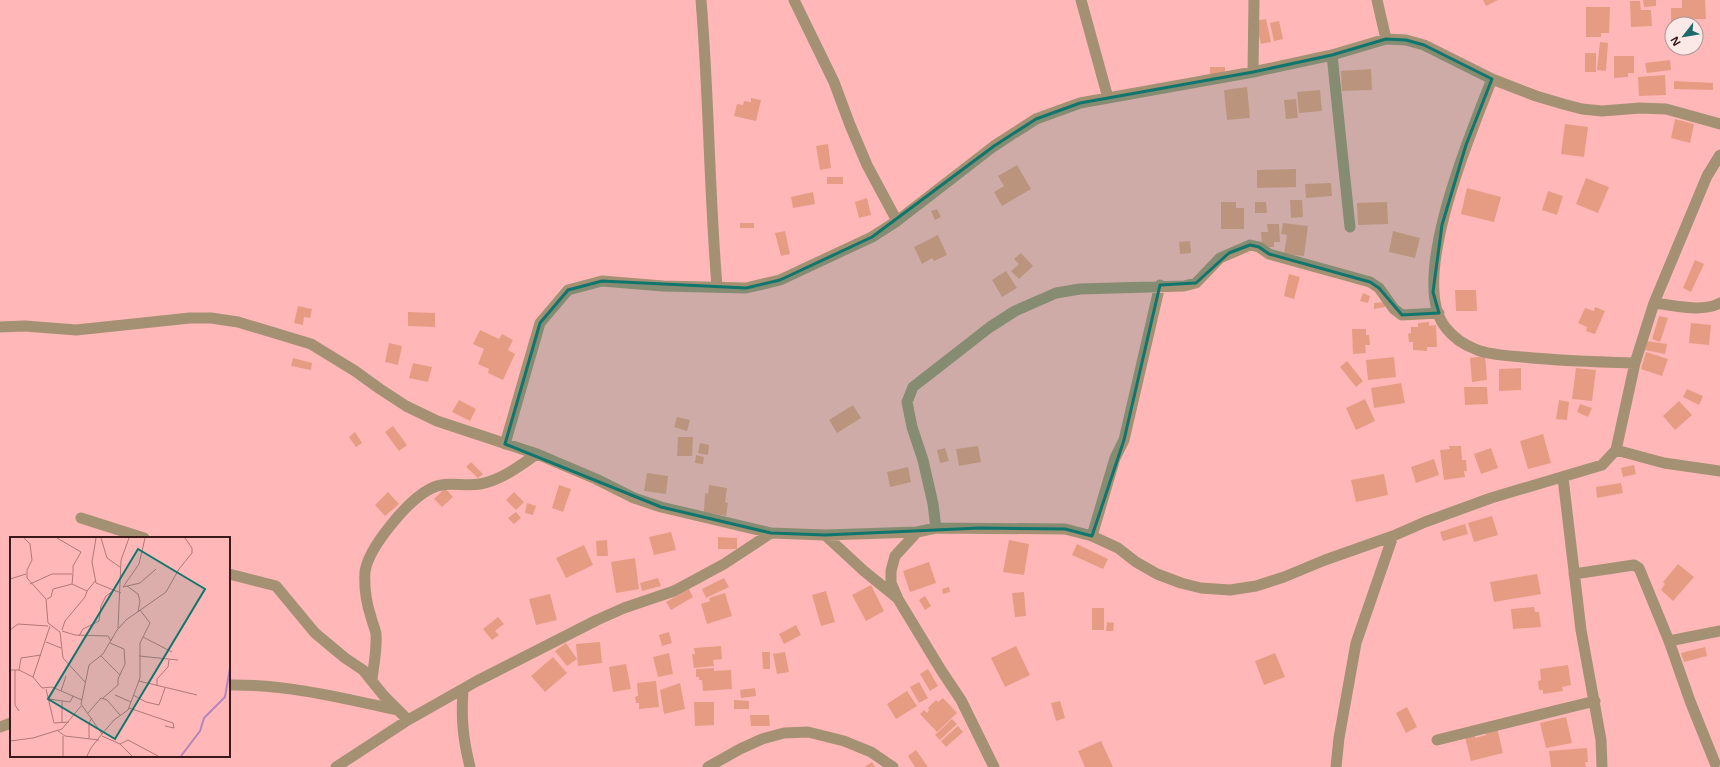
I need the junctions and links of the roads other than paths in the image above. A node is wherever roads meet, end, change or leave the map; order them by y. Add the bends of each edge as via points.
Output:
1 (701, 0) edge
2 (794, 0) edge
3 (1080, 0) edge
4 (1254, 0) edge
5 (1377, 0) edge
6 (1386, 39) junction
7 (1332, 55) junction
8 (1253, 72) junction
9 (1492, 79) junction
10 (1108, 98) junction
11 (1720, 124) edge
12 (1720, 155) edge
13 (897, 221) junction
14 (1350, 227) dead end
15 (1160, 285) junction
16 (717, 286) junction
17 (1654, 303) junction
18 (1720, 303) edge
19 (1439, 313) junction
20 (0, 327) edge
21 (1635, 363) junction
22 (505, 444) junction
23 (1616, 450) junction
24 (536, 454) junction
25 (1720, 471) edge
26 (1563, 478) junction
27 (82, 518) dead end
28 (936, 528) junction
29 (917, 532) junction
30 (770, 533) junction
31 (825, 535) junction
32 (1092, 536) junction
33 (1393, 536) junction
34 (141, 537) edge
35 (230, 574) edge
36 (1574, 574) junction
37 (898, 599) junction
38 (1720, 631) edge
39 (1669, 641) junction
40 (372, 679) junction
41 (230, 685) edge
42 (463, 690) junction
43 (1595, 701) junction
44 (397, 710) junction
45 (408, 720) junction
46 (10, 723) edge
47 (0, 727) edge
48 (1437, 740) dead end
49 (1716, 762) edge
50 (471, 765) edge
51 (336, 767) edge
52 (708, 767) edge
53 (893, 767) edge
54 (994, 767) edge
55 (1336, 767) edge
56 (1602, 767) edge

1 - 16 street
2 - 13 street via 834,82 867,164
3 - 10 street
4 - 8 street
5 - 6 street
6 - 7 street
6 - 9 street via 1406,40 1424,45
7 - 8 street
7 - 14 street
8 - 10 street
9 - 11 street via 1536,96 1582,109 1666,109
9 - 19 street via 1466,145 1442,225 1435,262 1433,292
10 - 13 street via 1080,103 1036,120 994,146
12 - 17 street via 1707,176
13 - 16 street via 872,237 780,280 746,288
15 - 19 street via 1184,286 1196,282 1220,258 1250,245 1259,247 1269,254 1370,282 1379,288 1394,309 1402,315
15 - 28 street via 1080,288 1056,293 990,327 913,386 907,402 923,460
15 - 32 street via 1124,440 1115,458
16 - 22 street via 663,286 602,281 568,290 540,323
17 - 18 street via 1696,308
17 - 21 street
19 - 21 street via 1445,328 1476,350 1564,361
20 - 22 street via 76,330 183,319 211,318 238,322 311,344 406,406 437,421
21 - 23 street
22 - 24 street
23 - 25 street via 1664,463
23 - 26 street via 1602,465
24 - 30 street via 634,498
24 - 40 street via 497,479 480,484 445,484 430,489 405,511 380,541 369,557 366,571 365,597 376,633
26 - 33 street via 1491,498
26 - 36 street
27 - 34 street
28 - 29 street
28 - 32 street via 1065,529
29 - 31 street
29 - 37 street via 895,556 891,583
30 - 31 street
30 - 42 street via 724,564 674,591 597,620
31 - 37 street
32 - 33 street via 1118,548 1157,574 1201,588 1230,590 1256,586 1284,577
33 - 55 street via 1356,643
35 - 40 street via 276,586 326,643
36 - 39 street via 1634,565 1638,568
36 - 43 street
37 - 54 street via 961,700
38 - 39 street
39 - 49 street via 1690,701
40 - 44 street
41 - 44 street via 303,691
42 - 45 street
42 - 50 street via 461,718
43 - 48 street
43 - 56 street
44 - 45 street
45 - 51 street
46 - 47 street
52 - 53 street via 762,739 784,733 808,732 844,741 871,752

